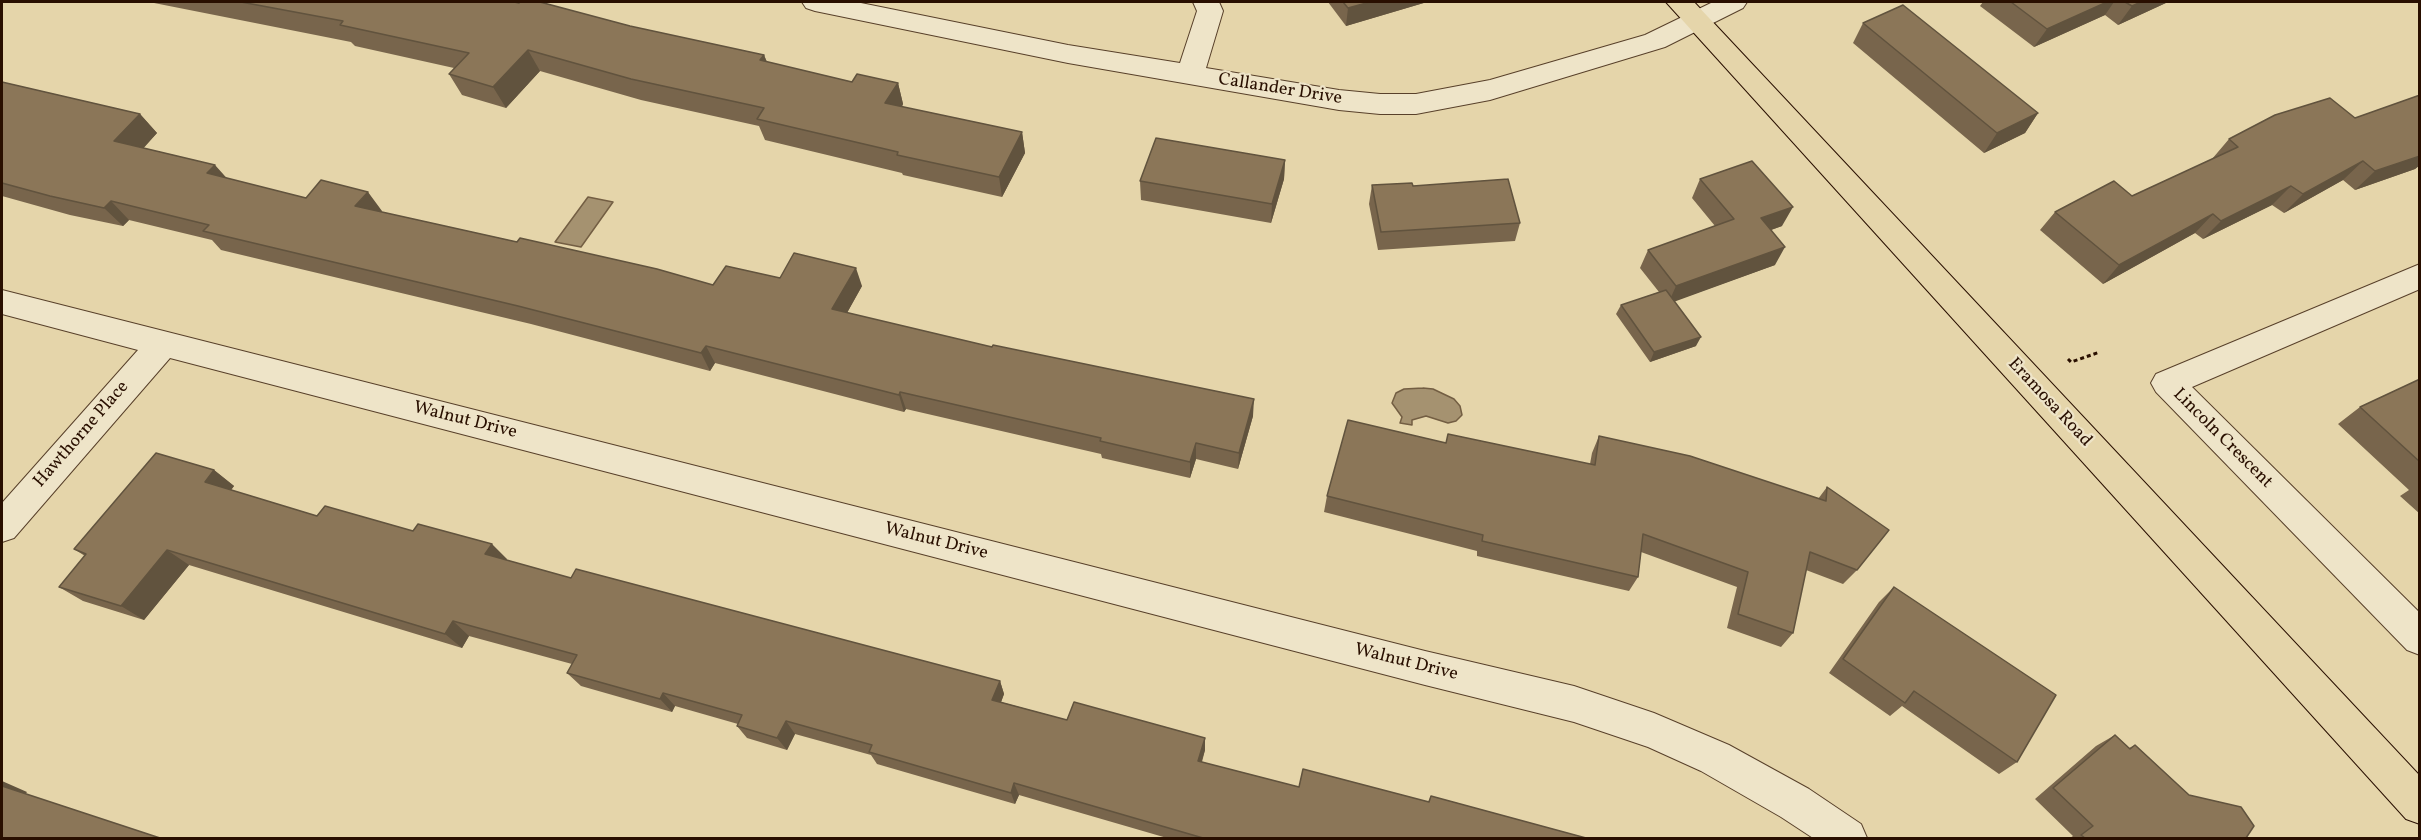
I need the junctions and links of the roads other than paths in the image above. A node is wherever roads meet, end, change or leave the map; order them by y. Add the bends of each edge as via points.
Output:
1 (815, 2) edge
2 (1206, 2) edge
3 (1734, 2) edge
4 (1687, 10) edge
5 (1190, 75) junction
6 (2420, 276) edge
7 (2, 303) edge
8 (163, 344) junction
9 (2, 527) edge
10 (2420, 638) edge
11 (2420, 805) edge
12 (1847, 838) edge

1 - 5 street, Callander Drive
2 - 5 street via 1210,11
3 - 4 street, Callander Drive
4 - 5 street, Callander Drive via 1647,44 1491,90 1416,104 1339,100
4 - 11 main road, Eramosa Road
6 - 10 street, Lincoln Crescent via 2167,383
7 - 8 street, Walnut Drive
8 - 9 street, Hawthorne Place
8 - 12 street, Walnut Drive via 1574,704 1654,731 1715,758

